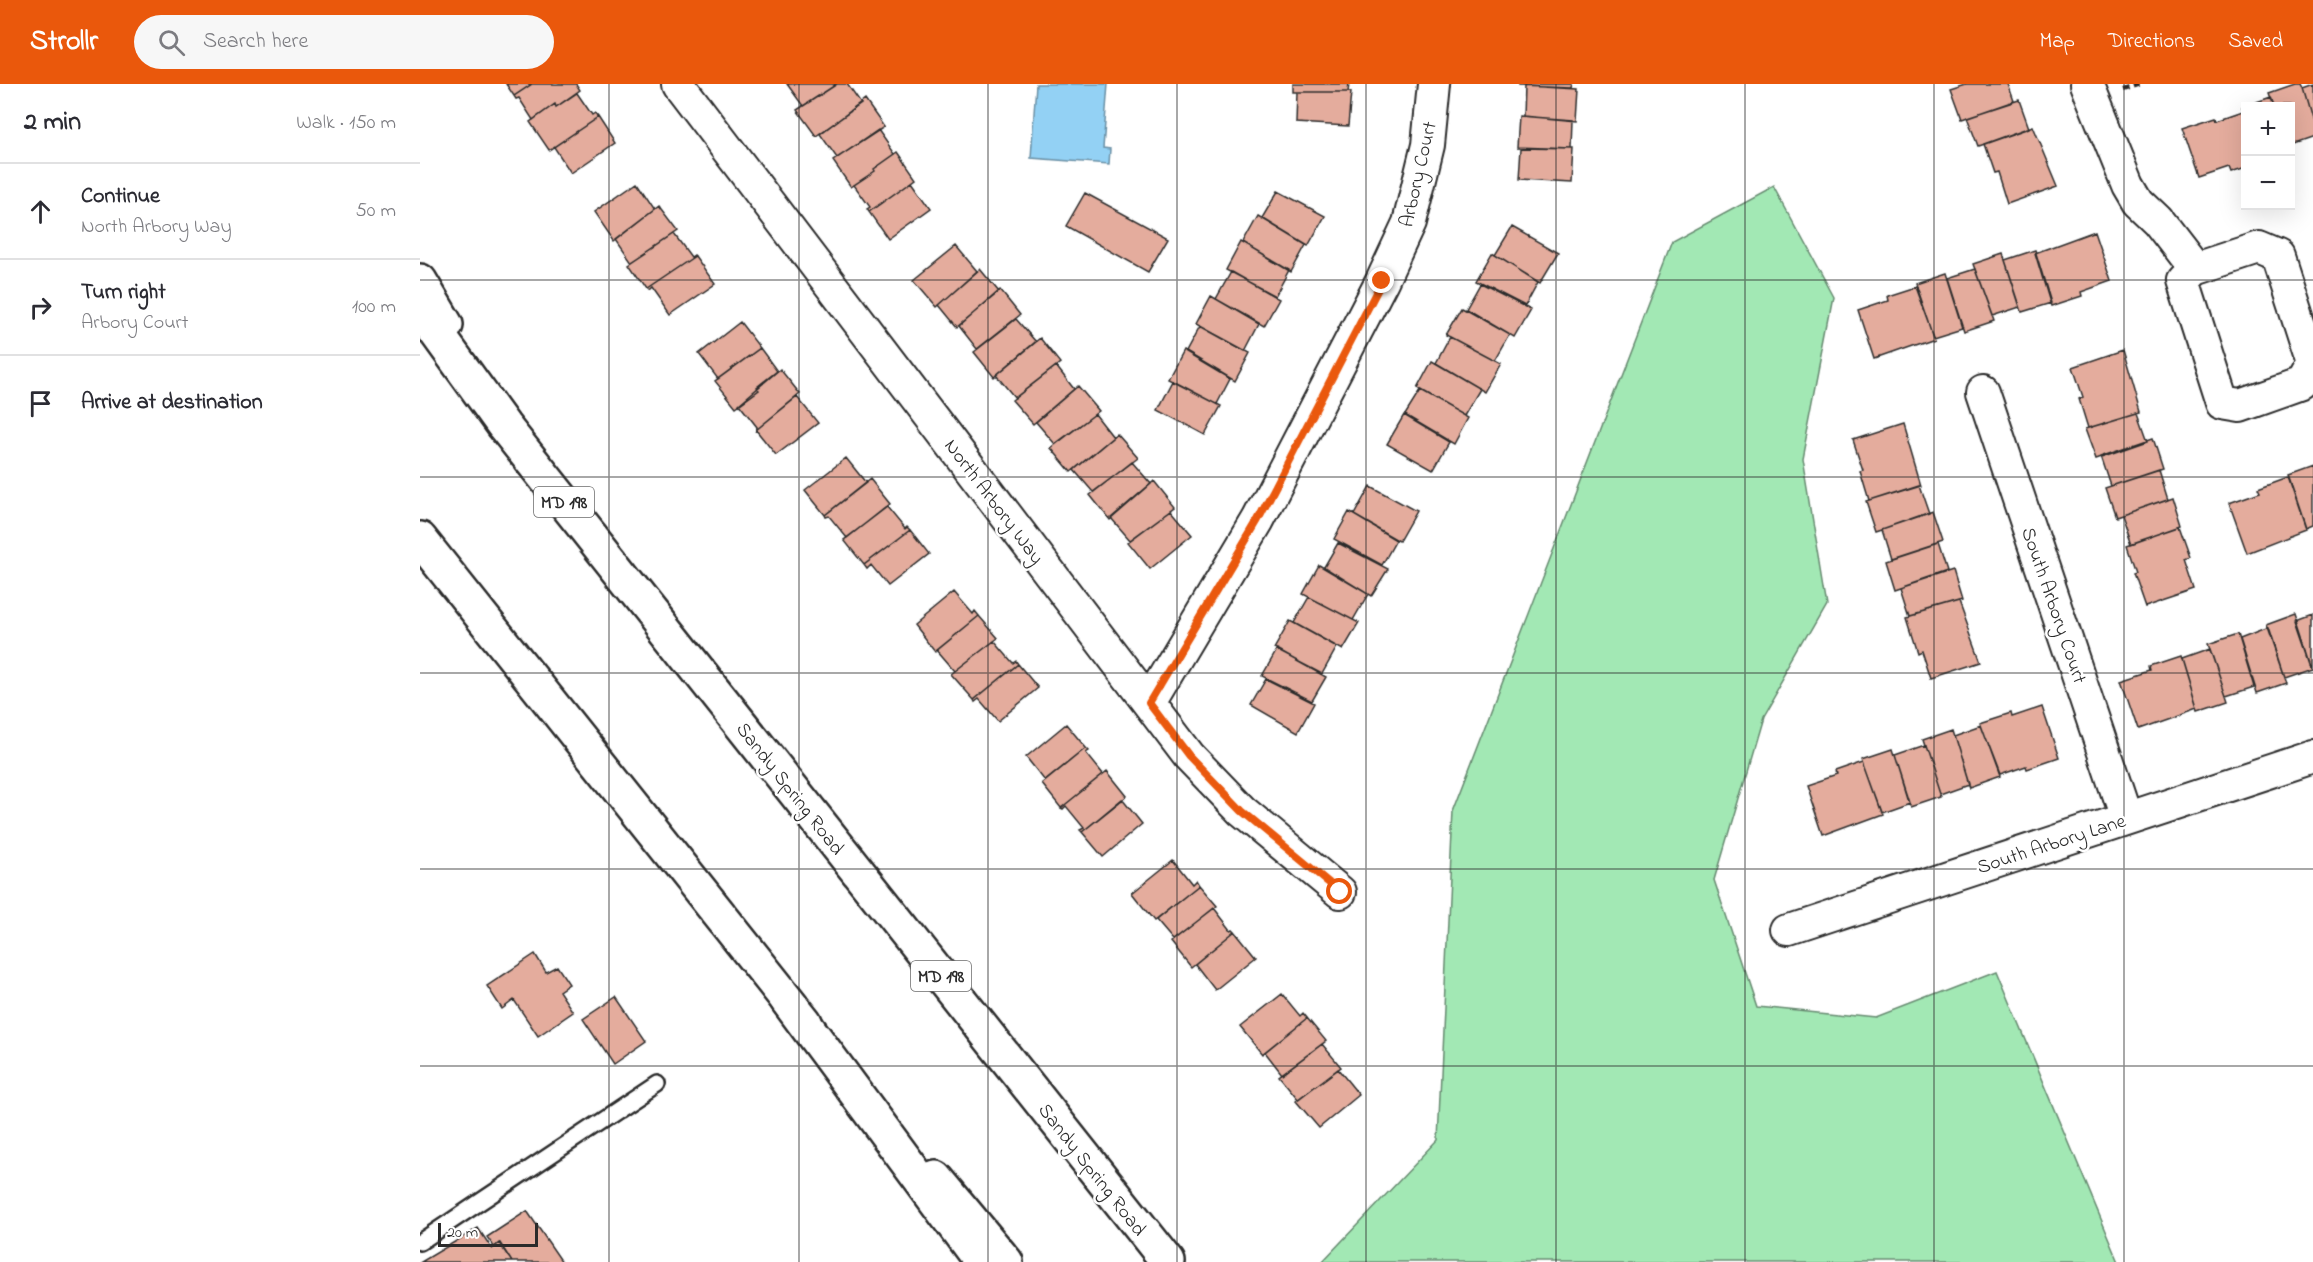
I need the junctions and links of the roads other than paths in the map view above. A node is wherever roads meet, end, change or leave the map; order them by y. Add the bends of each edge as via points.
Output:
1 (678, 84) edge
2 (1434, 84) edge
3 (2087, 84) edge
4 (2195, 269) junction
5 (420, 281) edge
6 (420, 310) edge
7 (1983, 393) dead end
8 (504, 426) junction
9 (420, 539) edge
10 (1149, 703) junction
11 (2313, 758) edge
12 (2126, 818) junction
13 (1340, 892) dead end
14 (1789, 930) dead end
15 (787, 1000) junction
16 (657, 1084) dead end
17 (420, 1242) edge
18 (981, 1262) edge
19 (1006, 1262) edge
20 (1167, 1262) edge

1 - 10 street, North Arbory Way
2 - 10 street, Arbory Court via 1428,145 1409,224 1258,520
3 - 4 street via 2128,185
4 - 4 street via 2259,249 2278,256 2313,364 2302,384 2240,406 2222,403 2183,281
5 - 8 main road
6 - 8 main road, Sandy Spring Road / MD 198
7 - 12 street, South Arbory Court
8 - 20 main road, Sandy Spring Road / MD 198
9 - 15 main road
10 - 13 street, North Arbory Way via 1189,756 1242,811
11 - 12 street, South Arbory Lane
12 - 14 street, South Arbory Lane
15 - 18 main road
15 - 19 main road
16 - 17 lane

